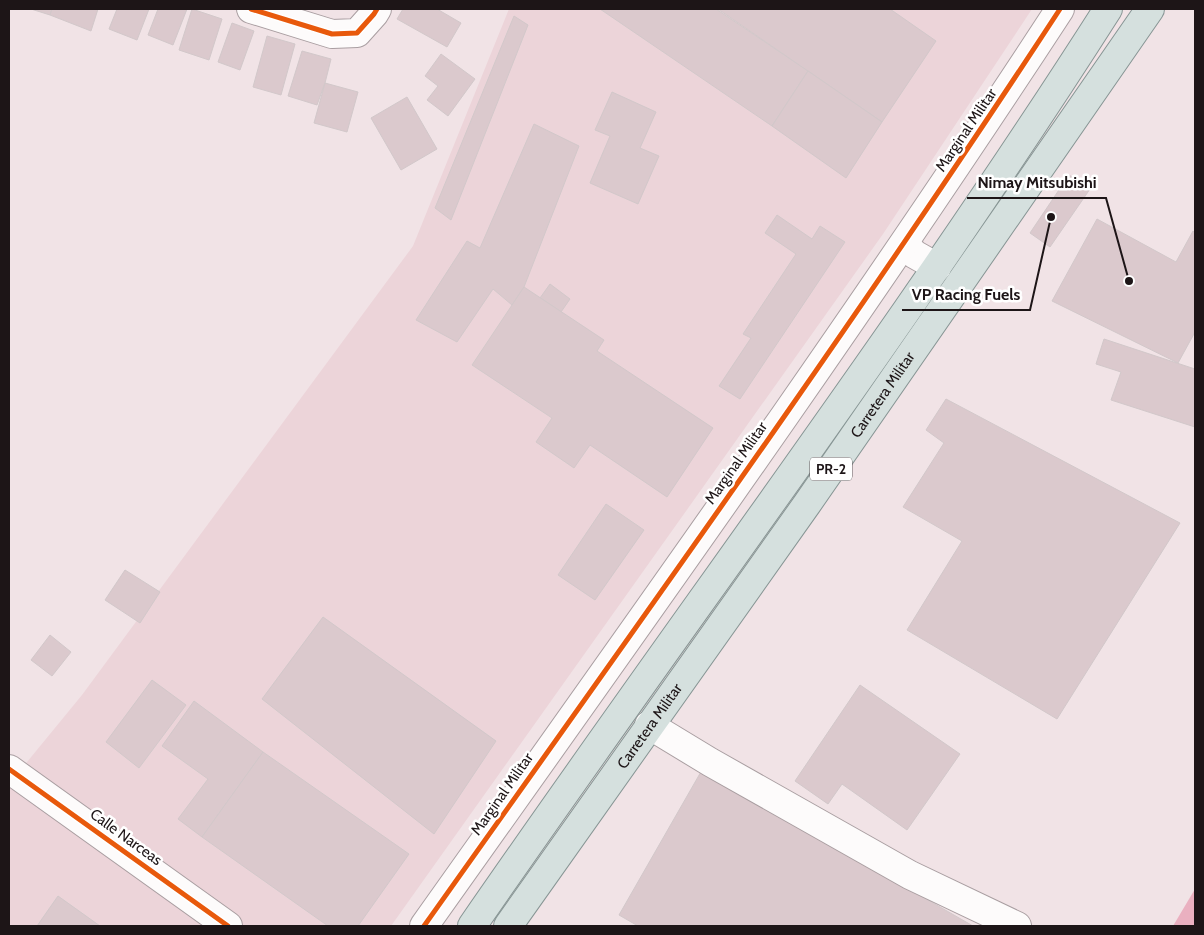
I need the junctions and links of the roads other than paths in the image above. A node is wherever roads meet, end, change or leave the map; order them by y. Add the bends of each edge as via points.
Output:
1 (250, 9) edge
2 (377, 9) edge
3 (1060, 9) edge
4 (1108, 9) edge
5 (1150, 9) edge
6 (904, 243) junction
7 (937, 267) junction
8 (697, 541) junction
9 (729, 562) junction
10 (649, 724) junction
11 (9, 769) edge
12 (228, 926) edge
13 (424, 926) edge
14 (472, 926) edge
15 (508, 926) edge
16 (1017, 926) edge

1 - 2 street via 332,34 357,33
3 - 6 street, Marginal Militar
4 - 7 main road, Carretera Militar / PR-2
5 - 10 main road, Carretera Militar / PR-2 via 812,496
6 - 7 street via 914,254
6 - 8 street, Marginal Militar
7 - 9 main road, Carretera Militar / PR-2
8 - 9 street
8 - 13 street, Marginal Militar
9 - 14 main road, Carretera Militar / PR-2
10 - 15 main road, Carretera Militar / PR-2
10 - 16 street via 910,875
11 - 12 street, Calle Narceas

